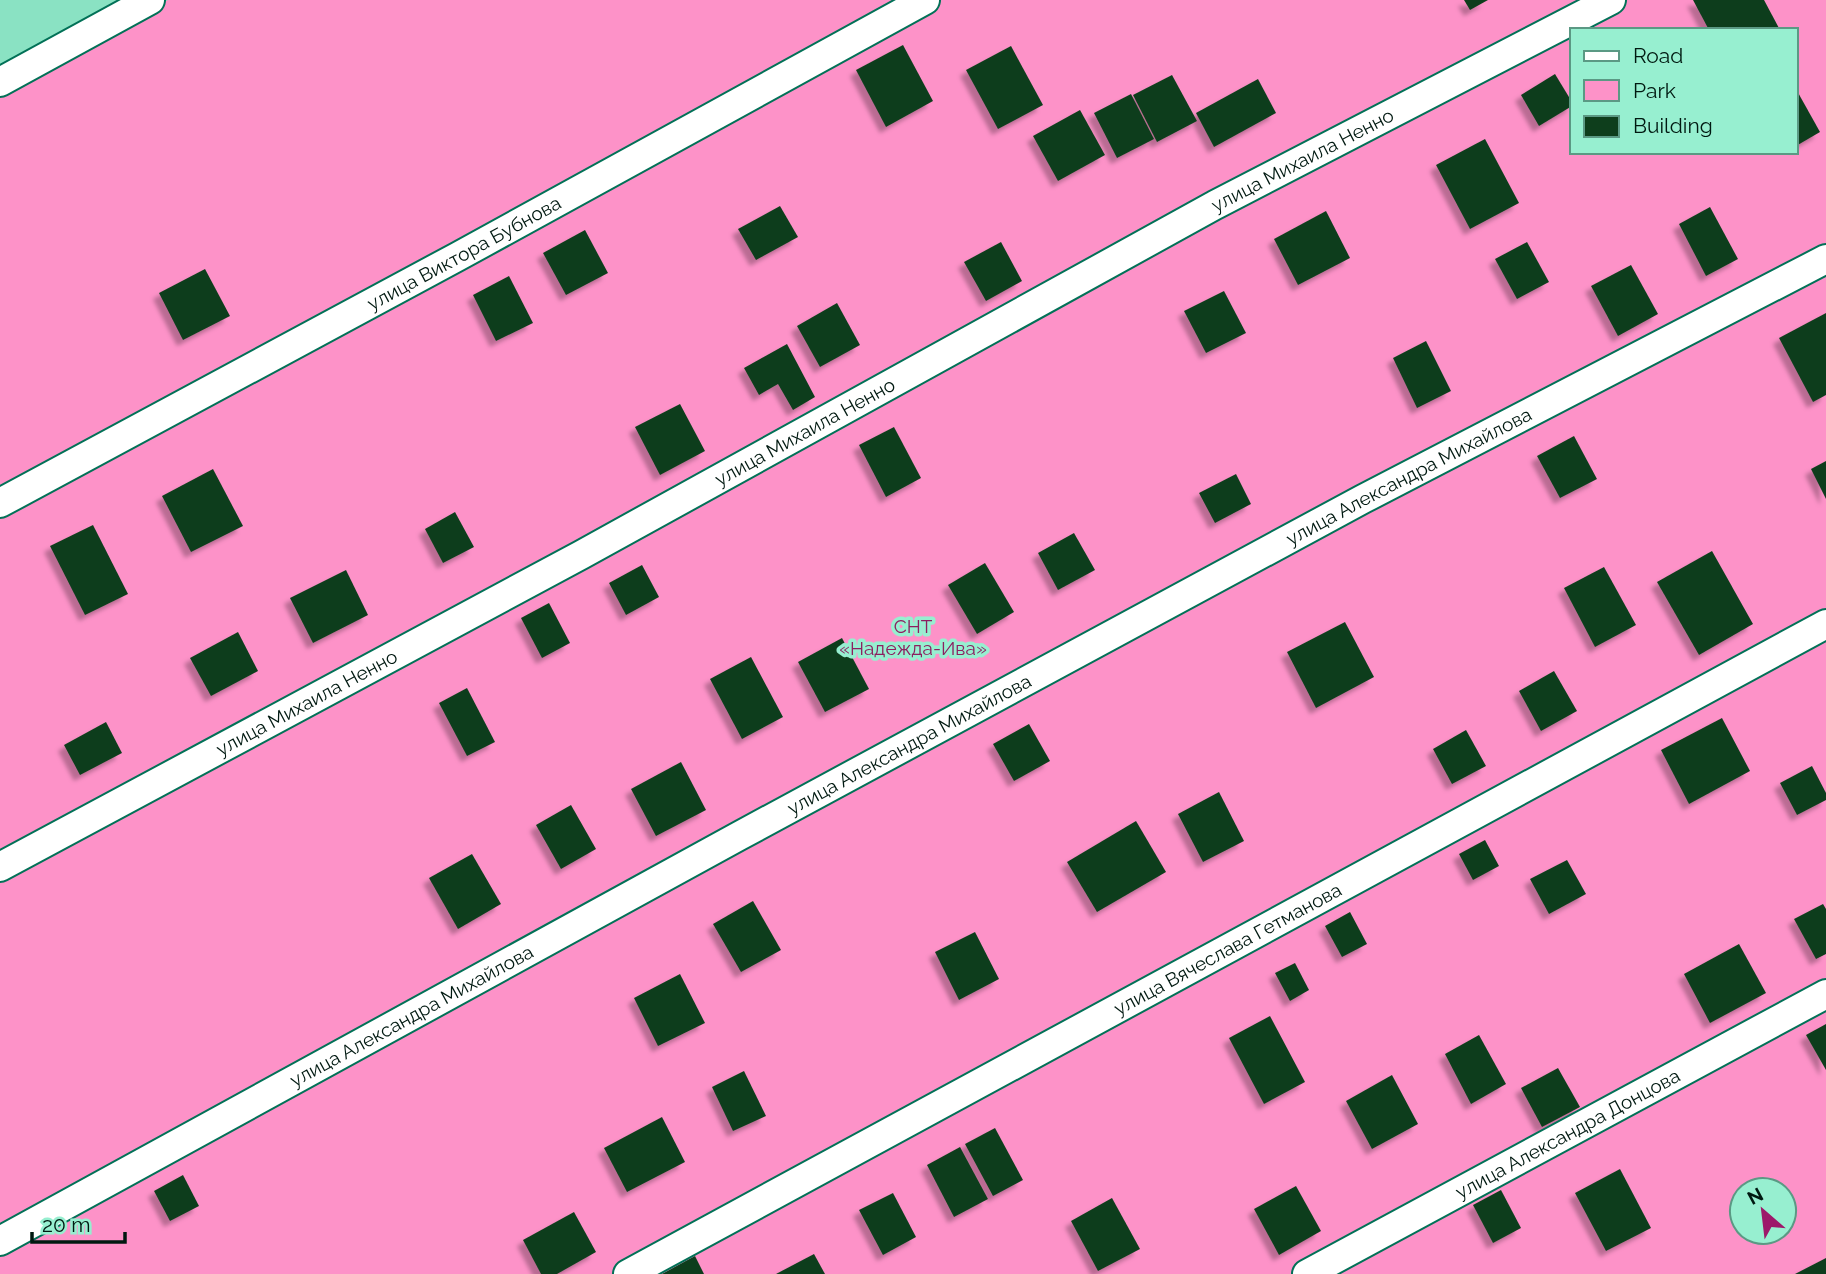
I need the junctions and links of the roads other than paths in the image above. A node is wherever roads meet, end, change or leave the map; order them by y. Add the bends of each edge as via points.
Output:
1 (150, 0) edge
2 (925, 0) edge
3 (1611, 0) edge
4 (0, 82) edge
5 (1826, 259) edge
6 (0, 503) edge
7 (1826, 624) edge
8 (0, 867) edge
9 (1826, 993) edge
10 (0, 1241) edge
11 (628, 1274) edge
12 (1307, 1274) edge

1 - 4 street
2 - 6 street, улица Виктора Бубнова
3 - 8 street, улица Михаила Ненно via 1215,205 581,555
5 - 10 street, улица Александра Михайлова via 1363,499
7 - 11 street, улица Вячеслава Гетманова
9 - 12 street, улица Александра Донцова

